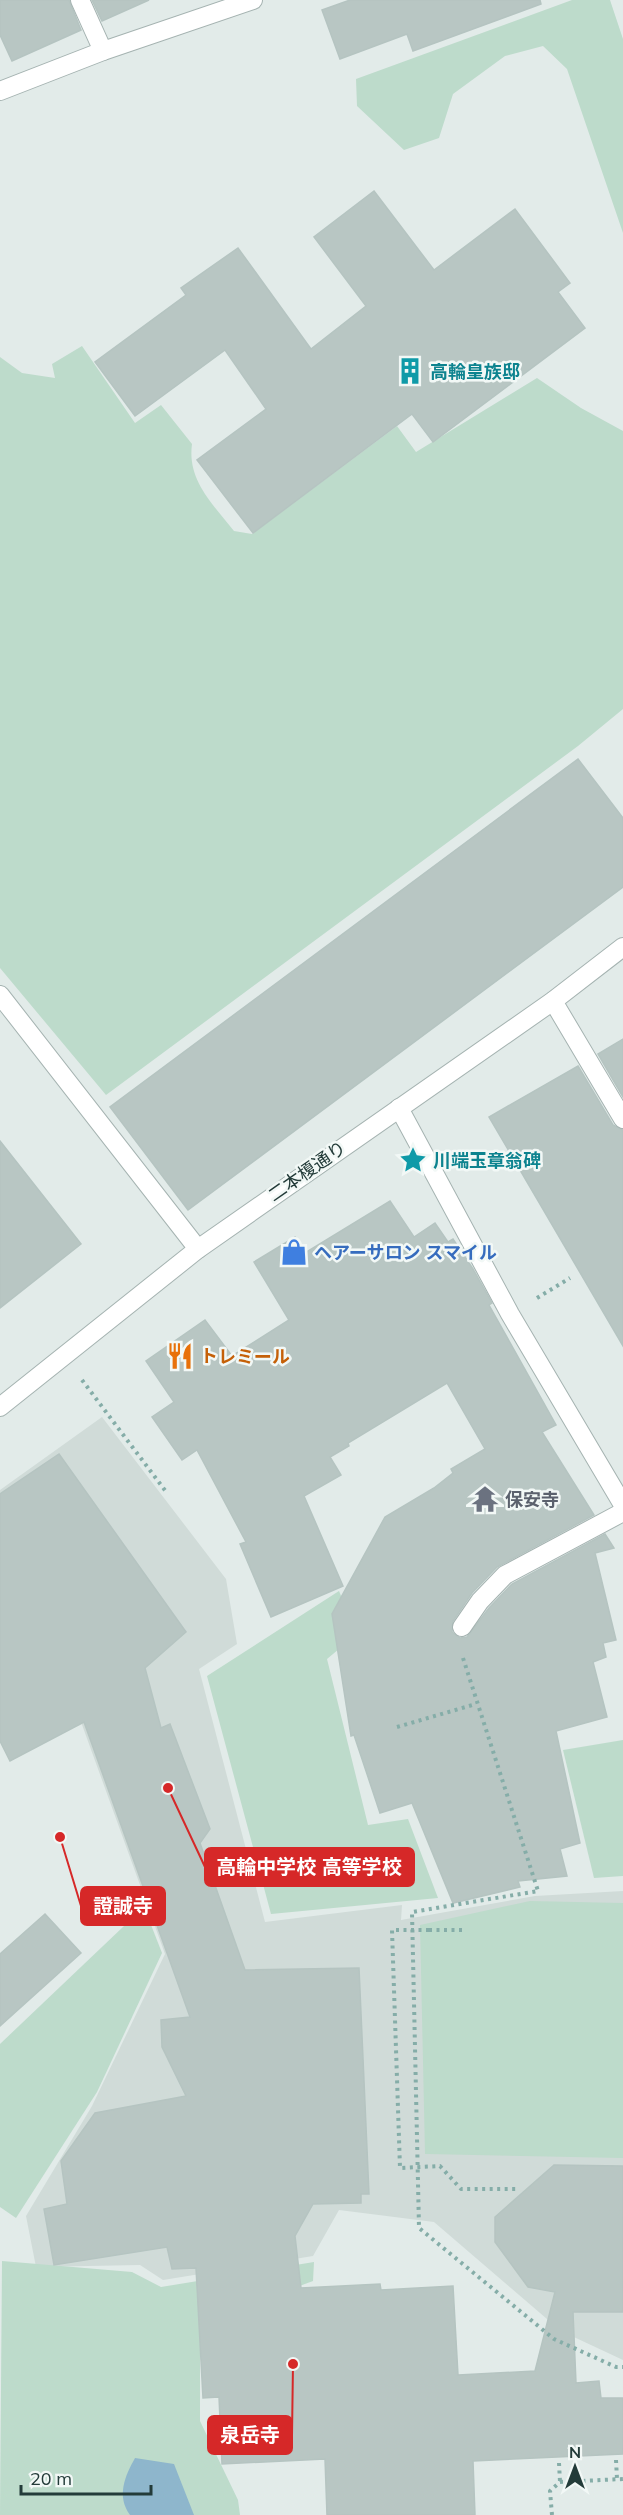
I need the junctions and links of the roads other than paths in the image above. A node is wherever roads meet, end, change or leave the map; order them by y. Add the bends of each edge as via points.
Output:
1 (80, 0) edge
2 (254, 0) edge
3 (103, 51) junction
4 (0, 91) edge
5 (623, 947) edge
6 (0, 995) edge
7 (553, 1001) junction
8 (399, 1108) junction
9 (623, 1119) edge
10 (198, 1249) junction
11 (0, 1407) edge
12 (623, 1505) edge
13 (623, 1512) edge
14 (462, 1627) road end

1 - 3 street
2 - 3 street
3 - 4 street
5 - 7 street, 二本榎通り
6 - 10 street
7 - 8 street, 二本榎通り
7 - 9 street
8 - 10 street, 二本榎通り
8 - 12 street via 510,1314
10 - 11 street, 二本榎通り
13 - 14 street via 505,1575

